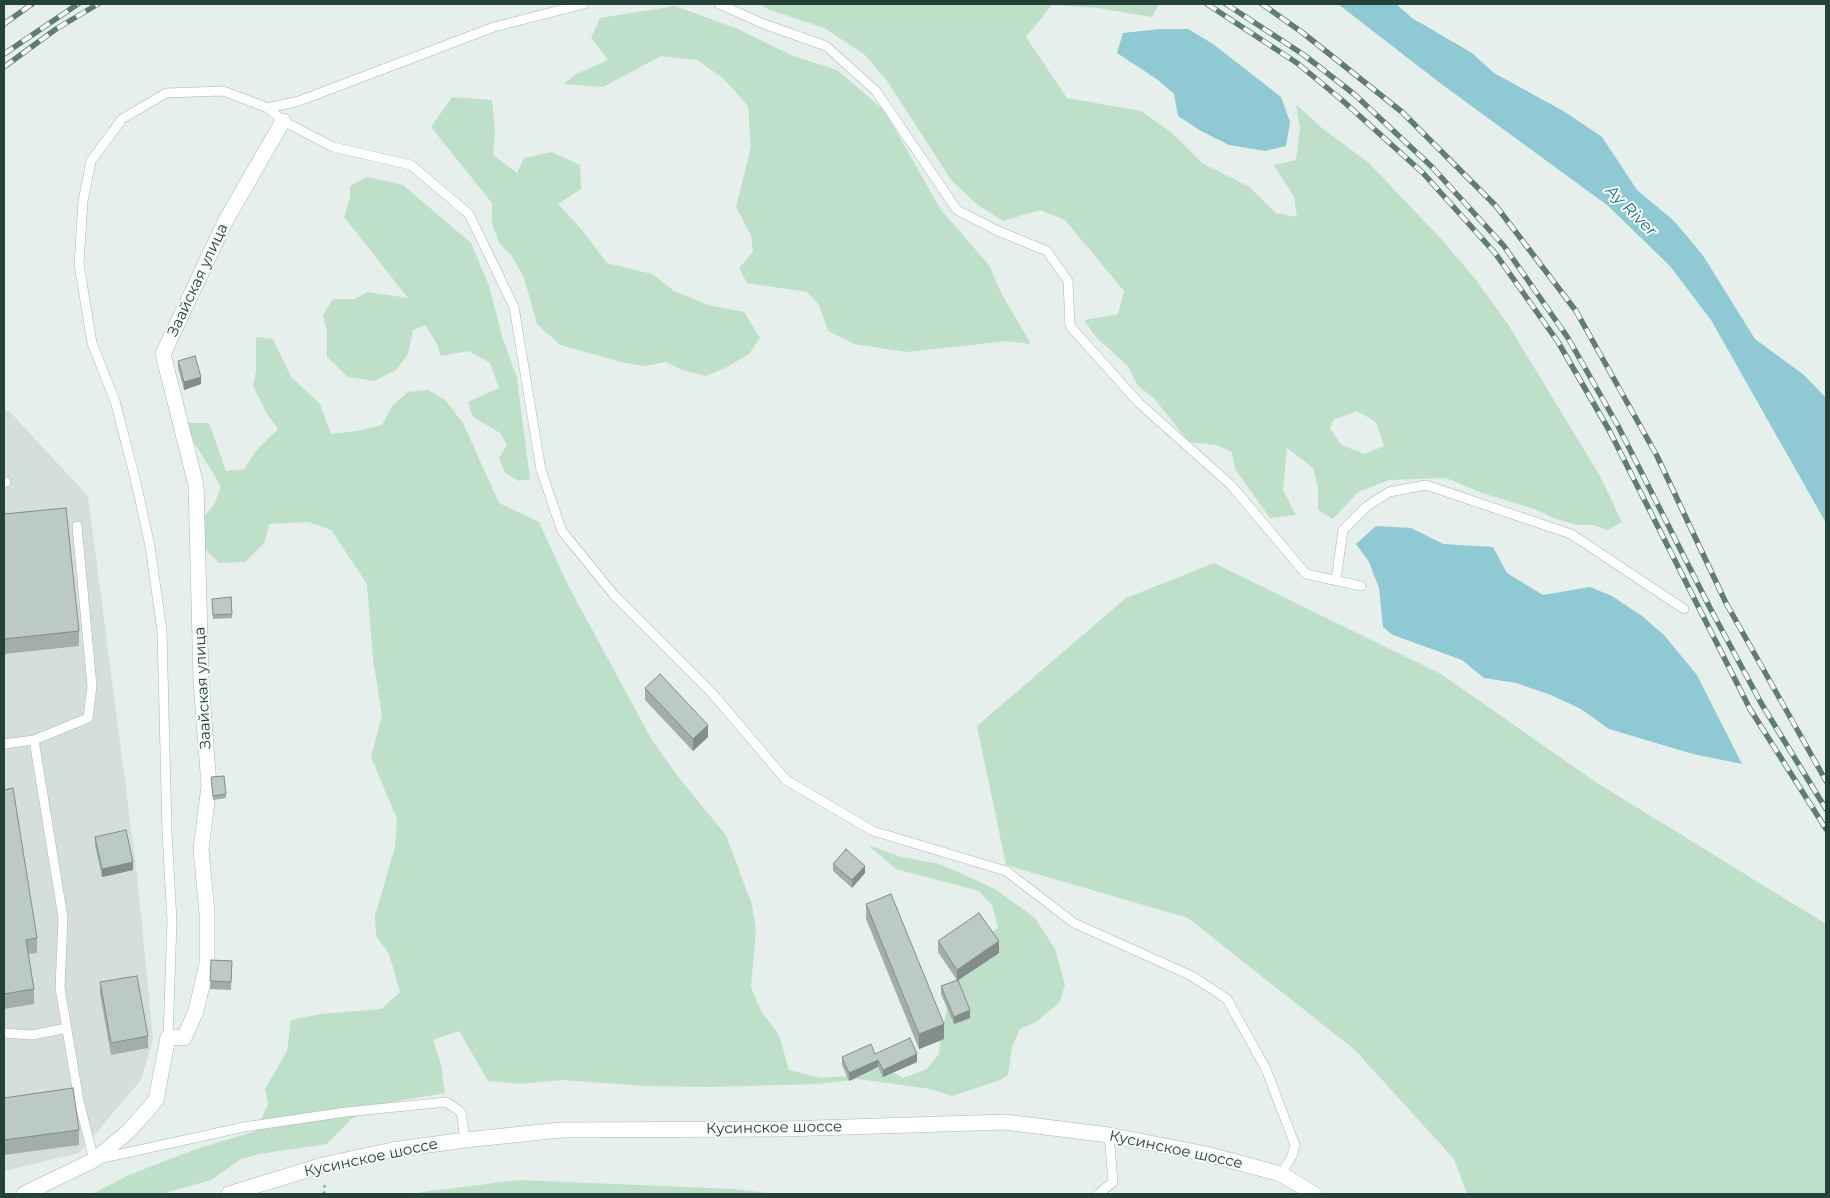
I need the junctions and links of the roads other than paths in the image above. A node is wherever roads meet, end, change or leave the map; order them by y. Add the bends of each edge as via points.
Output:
1 (584, 4) edge
2 (719, 4) edge
3 (268, 108) junction
4 (283, 122) junction
5 (77, 526) dead end
6 (1336, 580) junction
7 (1361, 586) dead end
8 (1684, 610) dead end
9 (34, 740) junction
10 (4, 744) edge
11 (67, 1028) junction
12 (4, 1033) edge
13 (168, 1037) junction
14 (1109, 1135) junction
15 (465, 1140) junction
16 (94, 1160) junction
17 (1281, 1174) junction
18 (24, 1194) edge
19 (229, 1194) edge
20 (1098, 1194) edge
21 (1314, 1194) edge

1 - 3 lane via 494,27 299,100
2 - 6 lane via 826,46 876,91 957,210 1047,251 1068,281 1070,326 1139,402 1231,485 1306,574
3 - 4 lane
3 - 13 lane via 223,91 166,93 122,119 91,161 83,201 79,264 92,343 115,401 135,478 150,546 162,631 172,921
4 - 13 street, Заайская улица via 226,220 163,354 196,485 202,680 210,786 201,849 207,912 207,964 196,1011 184,1038
4 - 17 lane via 332,147 412,165 469,214 514,307 541,470 562,531 614,595 712,693 786,780 873,831 1006,871 1074,924 1192,976 1227,999 1266,1069 1295,1145
5 - 9 lane via 92,686 88,718
6 - 7 lane
6 - 8 lane via 1343,530 1366,507 1389,492 1426,484 1571,534
9 - 10 lane
9 - 11 lane via 62,918 60,988
11 - 12 lane via 32,1035
11 - 16 lane via 79,1101
13 - 16 street via 156,1100 130,1131
14 - 15 street, Кусинское шоссе via 1005,1122 784,1129 561,1130
14 - 17 street, Кусинское шоссе via 1206,1154
14 - 20 lane via 1112,1182
15 - 16 lane via 461,1112 446,1102 244,1127
15 - 19 street, Кусинское шоссе via 392,1150 322,1165
16 - 18 street
17 - 21 street, Кусинское шоссе

